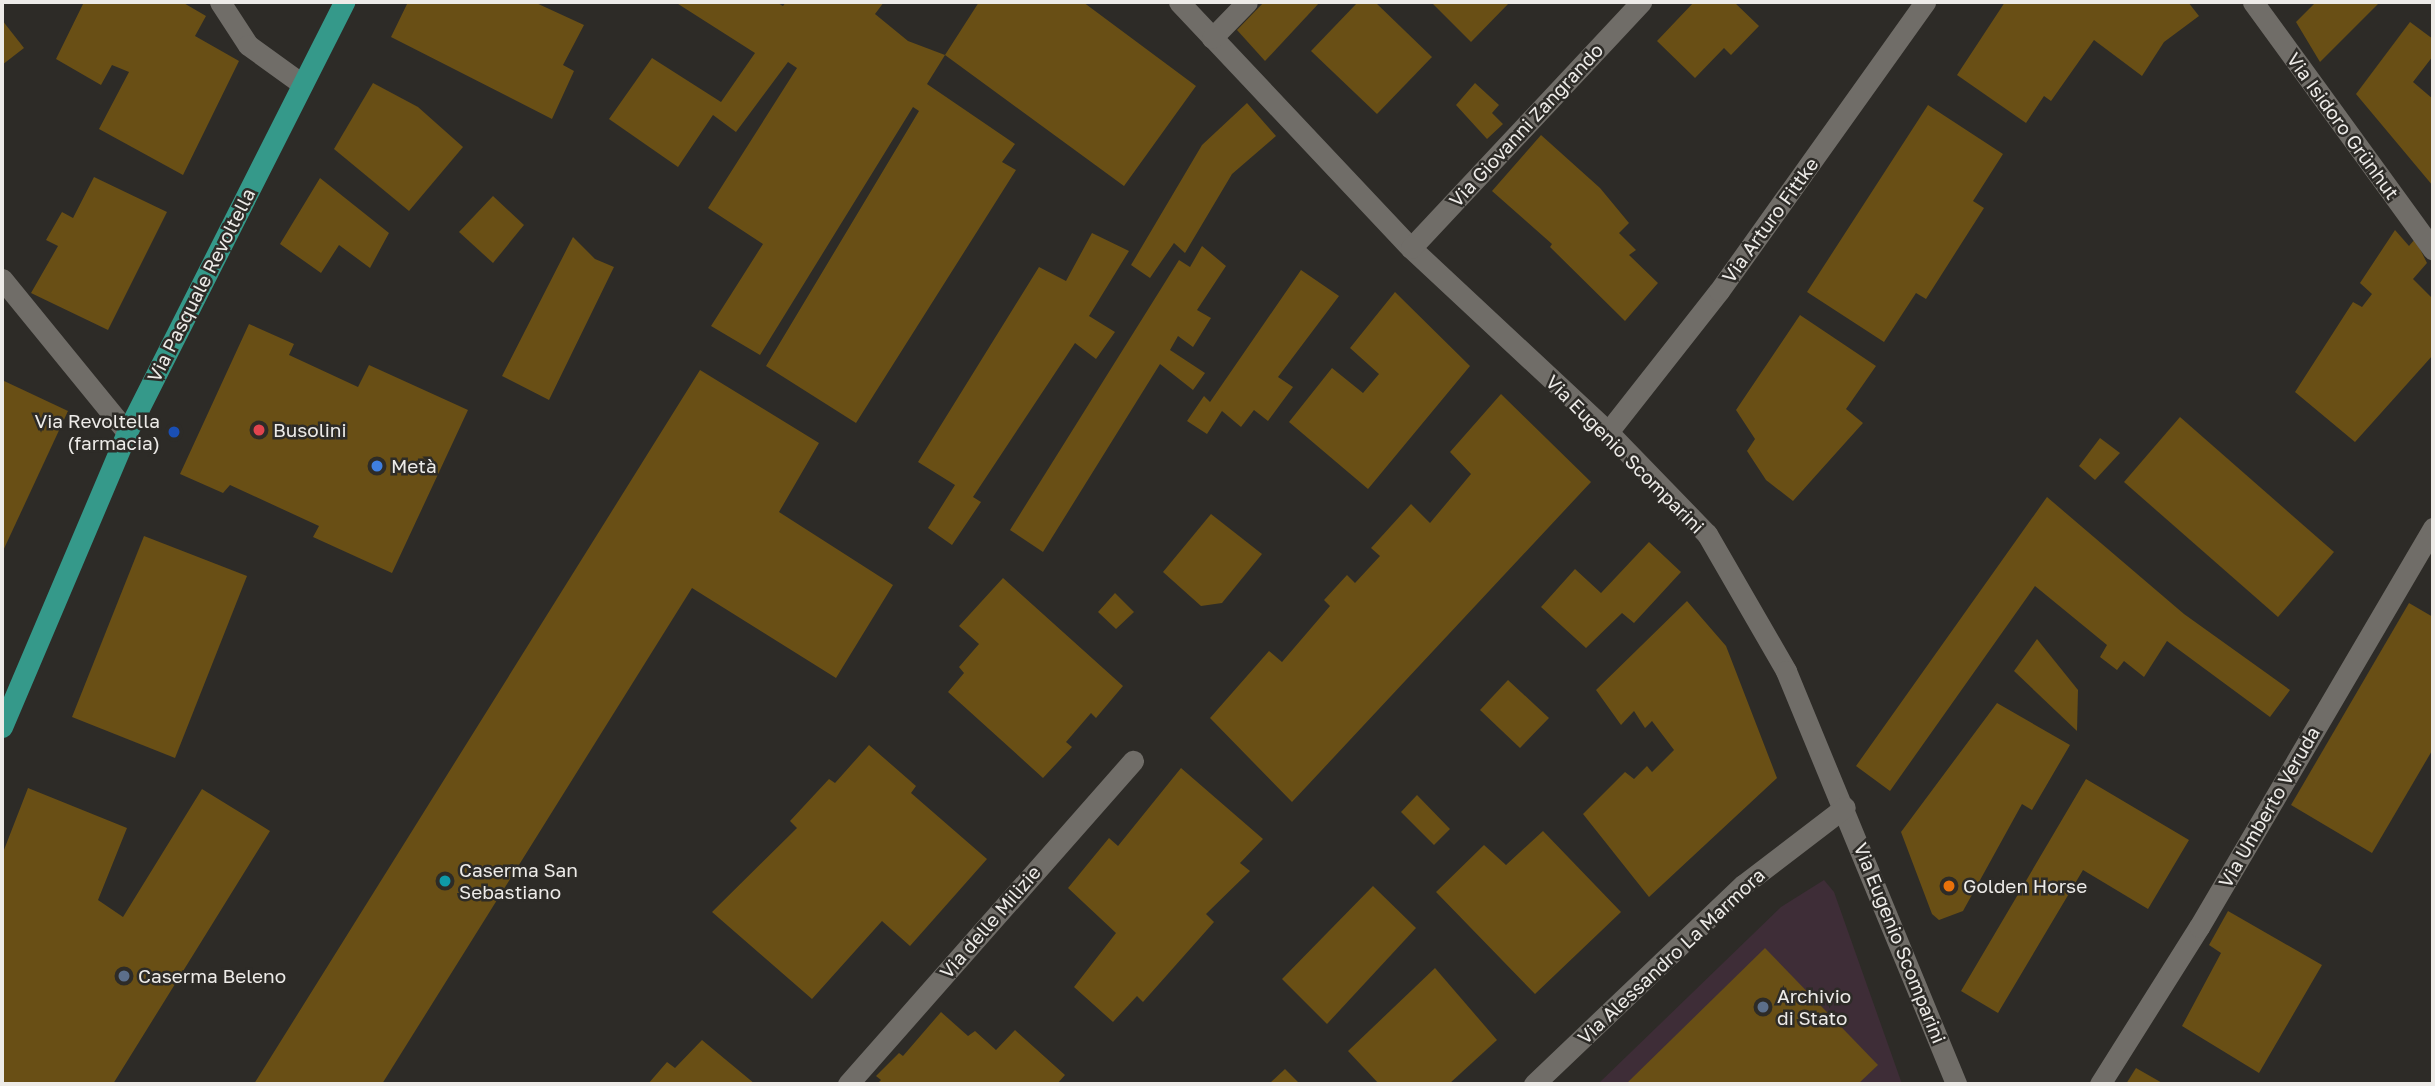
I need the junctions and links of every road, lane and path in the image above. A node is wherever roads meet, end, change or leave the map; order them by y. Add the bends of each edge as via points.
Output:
1 (220, 2) edge
2 (344, 2) edge
3 (1179, 2) edge
4 (1247, 2) edge
5 (1641, 2) edge
6 (1925, 2) edge
7 (2253, 2) edge
8 (1212, 38) junction
9 (302, 84) junction
10 (1411, 248) junction
11 (2433, 250) edge
12 (2, 279) edge
13 (127, 432) junction
14 (1608, 432) junction
15 (2433, 528) edge
16 (2, 727) edge
17 (1133, 761) dead end
18 (1845, 807) junction
19 (848, 1084) edge
20 (1534, 1084) edge
21 (1956, 1084) edge
22 (2100, 1084) edge

1 - 9 street via 248,45
2 - 9 main road, Via Pasquale Revoltella
3 - 8 street, Via Eugenio Scomparini
4 - 8 street
5 - 10 street, Via Giovanni Zangrando
6 - 14 street, Via Arturo Fittke via 1719,291
7 - 11 street, Via Isidoro Grünhut
8 - 10 street, Via Eugenio Scomparini
9 - 13 main road, Via Pasquale Revoltella
10 - 14 street, Via Eugenio Scomparini
12 - 13 street
13 - 16 main road, Via Pasquale Revoltella
14 - 18 street, Via Eugenio Scomparini via 1707,534 1786,671
15 - 22 street, Via Umberto Veruda via 2199,927
17 - 19 street, Via delle Milizie
18 - 20 street, Via Alessandro La Marmora via 1743,885
18 - 21 street, Via Eugenio Scomparini

